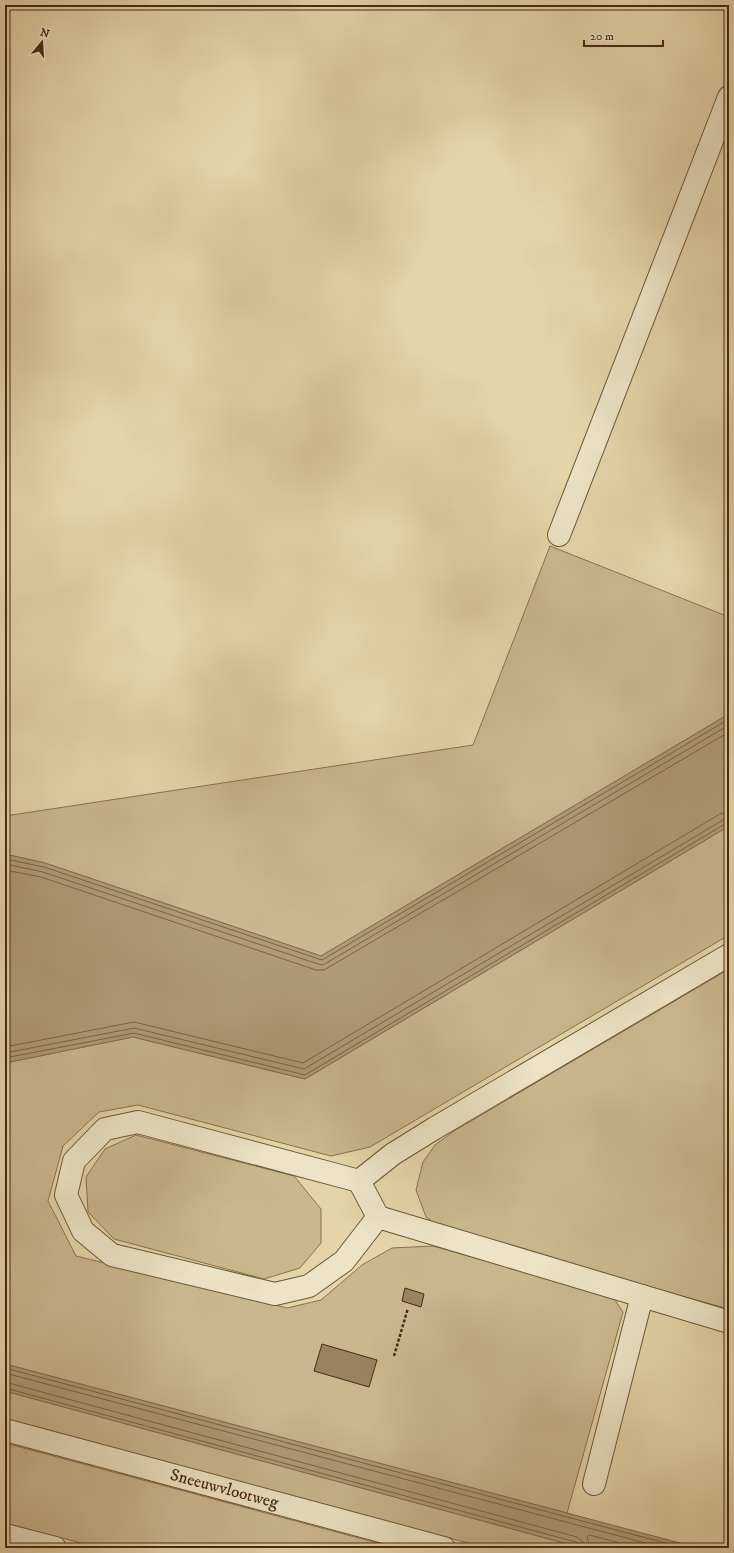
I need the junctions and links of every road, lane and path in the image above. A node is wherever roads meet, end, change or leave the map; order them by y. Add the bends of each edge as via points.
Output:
1 (729, 97) edge
2 (559, 535) dead end
3 (729, 955) edge
4 (359, 1181) junction
5 (378, 1217) junction
6 (642, 1296) junction
7 (408, 1308) dead end
8 (729, 1322) edge
9 (394, 1356) dead end
10 (5, 1430) edge
11 (594, 1484) dead end
12 (5, 1535) edge
13 (55, 1548) edge
14 (444, 1548) edge

1 - 2 lane
3 - 4 lane via 435,1128 393,1154
4 - 5 lane
4 - 5 lane via 138,1122 104,1129 74,1161 66,1195 83,1230 112,1255 276,1294 309,1286 344,1261
5 - 6 lane
6 - 8 lane
6 - 11 lane
7 - 9 path
10 - 14 lane, Sneeuwvlootweg
12 - 13 lane

